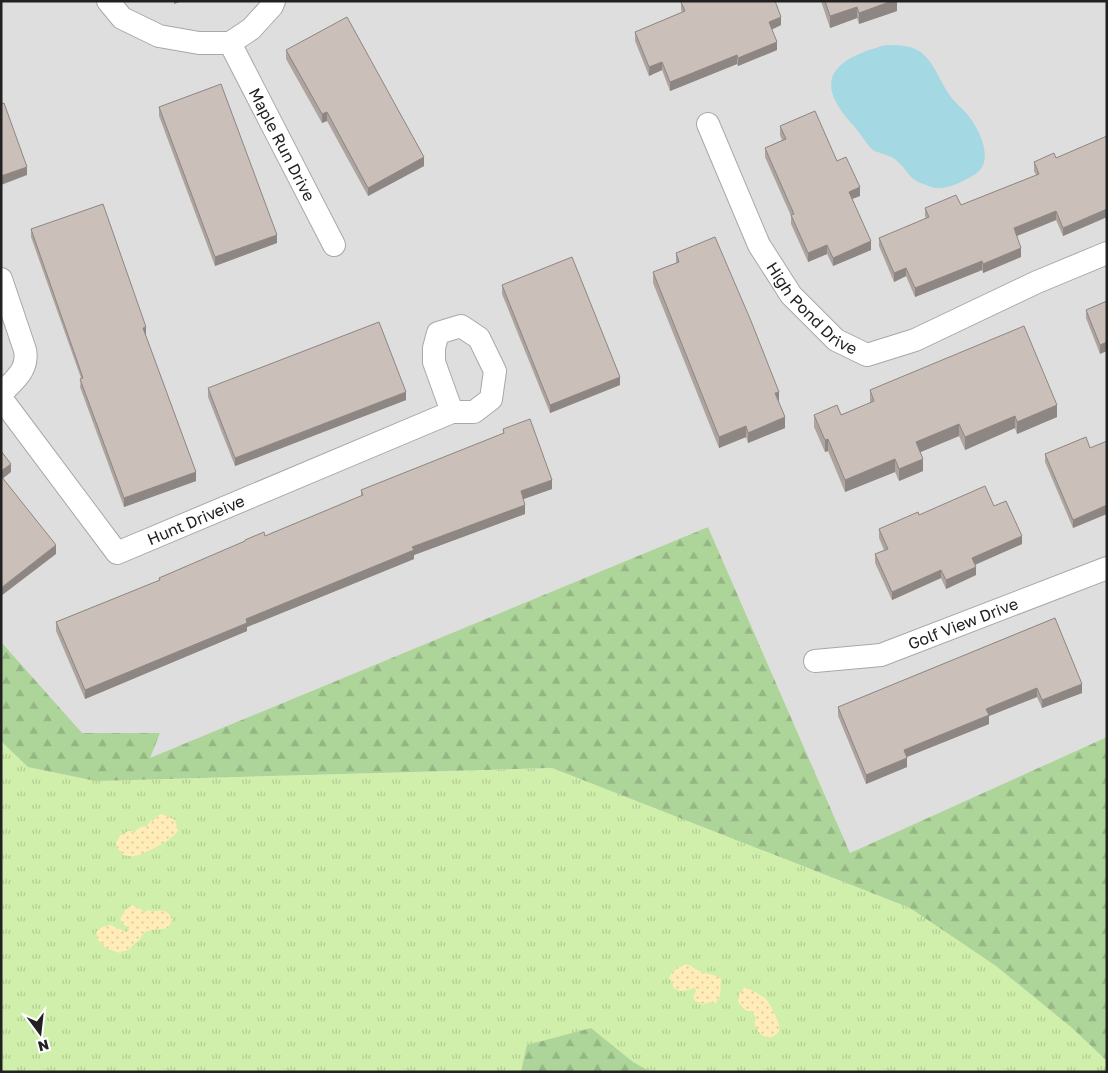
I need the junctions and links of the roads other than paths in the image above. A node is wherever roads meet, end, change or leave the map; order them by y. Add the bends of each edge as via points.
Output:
1 (108, 1) edge
2 (274, 1) edge
3 (230, 43) junction
4 (708, 124) dead end
5 (334, 245) dead end
6 (1107, 253) edge
7 (1, 279) edge
8 (1, 396) edge
9 (452, 412) dead end
10 (1107, 568) edge
11 (815, 661) dead end

1 - 3 street via 122,18 159,36 199,43
2 - 3 street via 251,29
3 - 5 street, Maple Run Drive
4 - 6 street, High Pond Drive via 759,245 790,295 836,340 867,355 915,340
7 - 8 street via 27,360
8 - 9 street, Hunt Driveive via 117,553
10 - 11 street, Golf View Drive via 881,655

